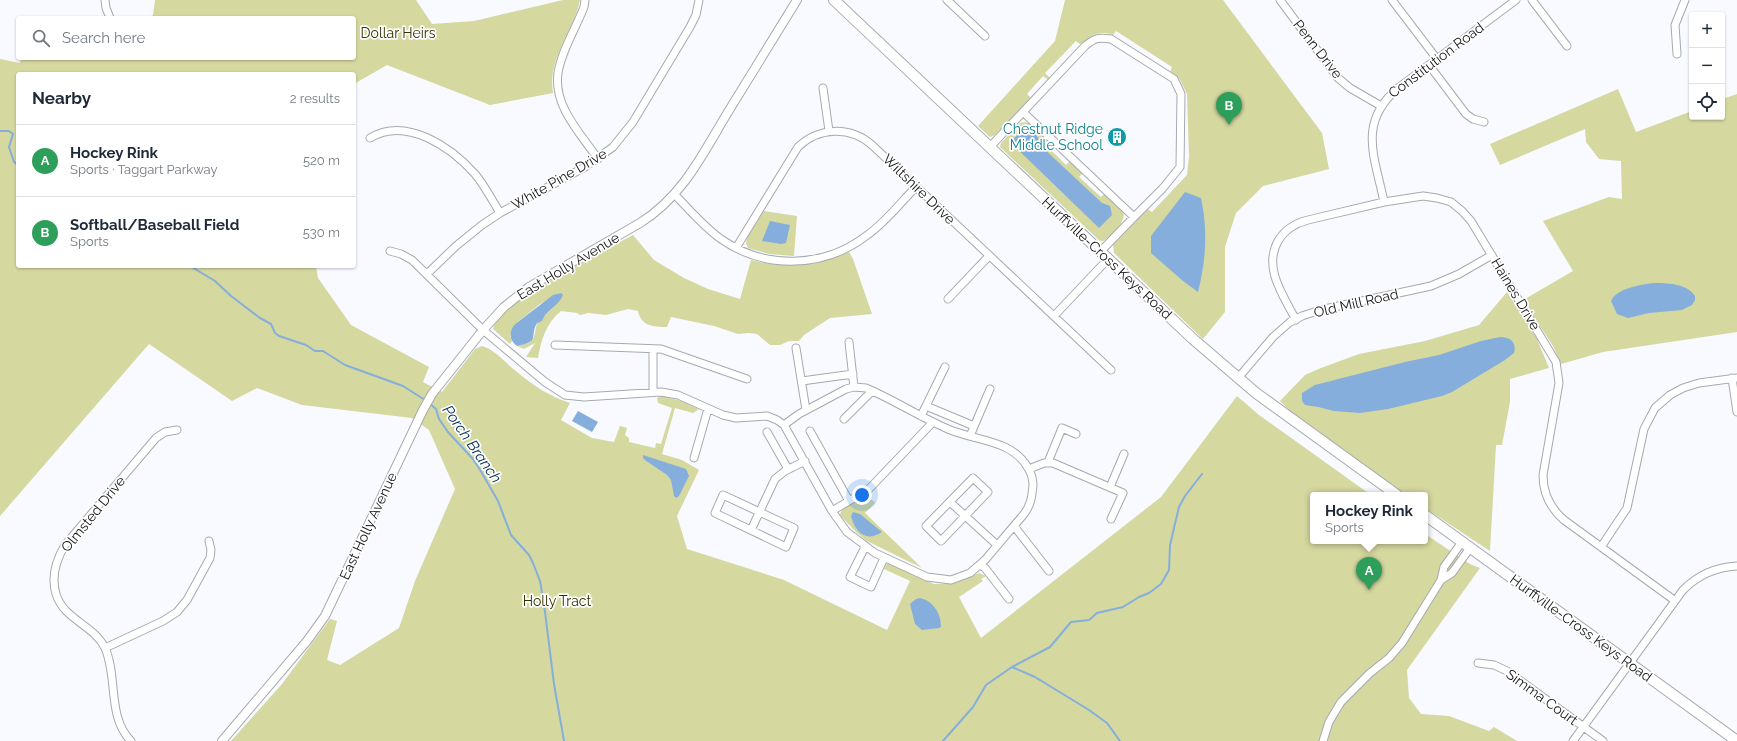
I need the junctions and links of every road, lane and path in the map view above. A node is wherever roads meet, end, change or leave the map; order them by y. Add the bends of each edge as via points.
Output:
1 (105, 0) edge
2 (585, 0) edge
3 (699, 0) edge
4 (797, 0) edge
5 (834, 0) edge
6 (947, 0) edge
7 (1280, 0) edge
8 (1392, 0) edge
9 (1516, 0) edge
10 (1532, 0) edge
11 (1685, 0) edge
12 (109, 16) edge
13 (985, 36) dead end
14 (1567, 46) dead end
15 (1677, 54) dead end
16 (1437, 59) junction
17 (1429, 65) junction
18 (823, 88) dead end
19 (1380, 106) junction
20 (1023, 112) junction
21 (1484, 122) dead end
22 (829, 132) junction
23 (370, 138) dead end
24 (990, 148) junction
25 (598, 159) junction
26 (916, 187) junction
27 (675, 195) junction
28 (1384, 202) junction
29 (500, 213) junction
30 (1134, 217) junction
31 (736, 248) junction
32 (390, 252) dead end
33 (1492, 255) junction
34 (989, 256) junction
35 (1104, 256) junction
36 (427, 274) junction
37 (948, 299) dead end
38 (1054, 316) junction
39 (1296, 320) junction
40 (483, 330) junction
41 (849, 342) dead end
42 (556, 345) dead end
43 (796, 348) dead end
44 (654, 349) junction
45 (945, 368) dead end
46 (1111, 370) dead end
47 (853, 374) junction
48 (1238, 378) junction
49 (1735, 378) edge
50 (747, 379) dead end
51 (802, 382) junction
52 (854, 387) junction
53 (990, 389) dead end
54 (653, 391) junction
55 (872, 391) junction
56 (926, 406) junction
57 (708, 409) junction
58 (806, 410) junction
59 (1737, 412) edge
60 (921, 416) junction
61 (844, 420) dead end
62 (933, 422) junction
63 (784, 425) junction
64 (974, 426) junction
65 (177, 430) dead end
66 (810, 431) dead end
67 (767, 432) dead end
68 (1076, 434) dead end
69 (970, 436) junction
70 (1124, 454) dead end
71 (694, 458) dead end
72 (805, 462) junction
73 (1048, 462) junction
74 (788, 469) junction
75 (1029, 469) junction
76 (1110, 487) junction
77 (1393, 492) edge
78 (849, 501) junction
79 (950, 502) junction
80 (760, 511) junction
81 (832, 511) junction
82 (965, 516) junction
83 (1428, 517) edge
84 (1111, 519) dead end
85 (1014, 526) junction
86 (751, 530) junction
87 (209, 541) dead end
88 (997, 545) junction
89 (1466, 545) junction
90 (1601, 546) junction
91 (865, 547) junction
92 (884, 558) junction
93 (980, 565) junction
94 (1737, 566) edge
95 (1049, 571) dead end
96 (1440, 580) junction
97 (1009, 599) dead end
98 (1674, 600) junction
99 (105, 648) junction
100 (1630, 662) junction
101 (1478, 663) dead end
102 (1584, 727) junction
103 (130, 741) edge
104 (222, 741) edge
105 (1323, 741) edge
106 (1573, 741) edge
107 (1603, 741) edge
108 (1737, 741) edge

1 - 12 street
2 - 25 street via 560,65 558,88 567,114
3 - 25 street, White Pine Drive via 693,21 633,122 618,142
4 - 27 street, East Holly Avenue
5 - 24 main road, Hurffville-Cross Keys Road
6 - 13 street
7 - 19 street, Penn Drive via 1338,78
8 - 16 street
9 - 16 street, Constitution Road
10 - 14 street
11 - 15 street via 1675,24
16 - 17 street, Constitution Road
17 - 19 street, Constitution Road via 1398,88
17 - 21 street via 1466,114
18 - 22 street
19 - 28 street, Constitution Road via 1374,121 1372,138
20 - 24 street
20 - 30 street
20 - 30 street via 1085,46 1100,37 1111,39 1174,79 1181,94 1180,167
22 - 26 street, Wiltshire Drive via 846,132 862,138
22 - 31 street, Wiltshire Drive via 809,139 795,150
23 - 29 street via 389,130 403,130 441,145 459,158 474,174
24 - 35 main road, Hurffville-Cross Keys Road
25 - 29 street, White Pine Drive
26 - 31 street via 874,230 835,254 811,260 783,261 756,256
26 - 34 street, Wiltshire Drive
27 - 31 street via 711,231
27 - 40 street, East Holly Avenue via 659,211 640,224 528,286
28 - 33 street, Haines Drive via 1422,196 1451,202 1471,221
28 - 39 street, Haines Drive via 1301,222 1283,234 1274,251 1273,270
29 - 36 street, White Pine Drive via 464,239
30 - 35 street
32 - 36 street via 407,257
33 - 39 street, Old Mill Road via 1431,286 1320,310
33 - 90 street, Haines Drive via 1553,356 1559,375 1559,389 1543,474 1547,498 1560,516
34 - 37 street
34 - 38 street, Wiltshire Drive
35 - 38 street
35 - 48 main road, Hurffville-Cross Keys Road
36 - 40 street
38 - 46 street, Wiltshire Drive
39 - 48 street, Old Mill Road via 1273,337
40 - 54 street via 545,382 565,394 592,396
40 - 104 street, East Holly Avenue via 432,394 423,410 325,616 307,641
41 - 47 street
42 - 44 street
43 - 51 street
44 - 50 street via 668,351
44 - 54 street
45 - 56 street
47 - 51 street
47 - 52 street
48 - 77 main road, Hurffville-Cross Keys Road
49 - 59 street
49 - 90 street via 1683,388 1655,408 1644,429 1627,508
51 - 58 street
52 - 55 street
52 - 58 street
53 - 64 street
54 - 57 street via 678,395
55 - 60 street
55 - 61 street
56 - 60 street
56 - 64 street
57 - 63 street via 730,417 767,416
57 - 71 street
58 - 63 street
60 - 62 street
62 - 69 street
62 - 78 street via 869,489
63 - 72 street
64 - 69 street
65 - 99 street, Olmsted Drive via 165,432 156,438 65,544 57,560 54,582 59,602 70,616 95,634
66 - 78 street
67 - 74 street
68 - 73 street via 1062,428
69 - 75 street via 1008,448 1022,458
70 - 76 street
72 - 74 street
72 - 81 street
73 - 75 street
73 - 76 street
74 - 80 street via 773,482
75 - 85 street via 1033,482 1030,503
76 - 84 street via 1123,493
78 - 81 street
79 - 82 street
79 - 82 street via 973,478 988,492
79 - 82 street via 926,526 941,541
80 - 86 street
80 - 86 street via 794,528 786,546
80 - 86 street via 723,495 715,514
81 - 91 street via 847,532
82 - 88 street
83 - 89 main road, Hurffville-Cross Keys Road
85 - 88 street
85 - 95 street
87 - 99 street via 210,558 181,608 163,621
88 - 93 street
89 - 96 street via 1444,567
89 - 96 street via 1452,573
89 - 100 main road, Hurffville-Cross Keys Road
90 - 98 street, Haines Drive
91 - 92 street
91 - 92 street via 850,577 871,587
92 - 93 street via 919,574 943,580 965,576
93 - 97 street
94 - 98 street via 1700,577
96 - 105 street via 1402,643 1341,702 1329,722
98 - 100 street
99 - 103 street, Olmsted Drive via 119,720
100 - 102 street
100 - 108 main road, Hurffville-Cross Keys Road
101 - 102 street, Simma Court via 1494,665 1507,671
102 - 106 street
102 - 107 street, Simma Court

